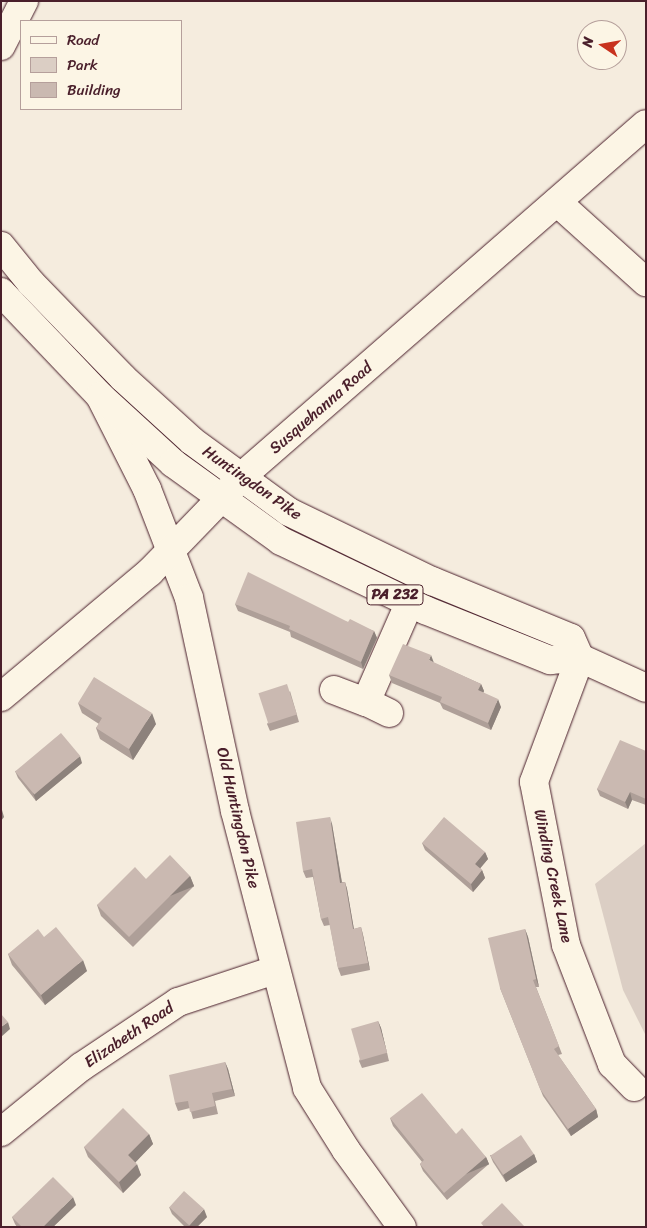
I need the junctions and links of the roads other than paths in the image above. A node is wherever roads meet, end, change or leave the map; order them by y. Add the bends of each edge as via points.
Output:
1 (24, 1) edge
2 (1, 46) edge
3 (646, 124) edge
4 (557, 202) junction
5 (1, 246) edge
6 (646, 282) edge
7 (1, 292) edge
8 (100, 396) junction
9 (241, 477) junction
10 (221, 500) junction
11 (173, 551) junction
12 (410, 602) junction
13 (580, 658) junction
14 (646, 688) edge
15 (334, 690) dead end
16 (1, 697) edge
17 (275, 970) junction
18 (634, 1087) dead end
19 (1, 1132) edge
20 (397, 1225) edge

1 - 2 street
3 - 4 street, Susquehanna Road
4 - 6 street
4 - 9 street, Susquehanna Road
5 - 9 street, Huntingdon Pike / PA 232 via 31,283 123,378 192,441
7 - 8 street, Huntingdon Pike / PA 232
8 - 10 street, Huntingdon Pike / PA 232 via 173,463
8 - 11 street, Old Huntingdon Pike via 147,489
9 - 10 street, Susquehanna Road
9 - 13 street, Huntingdon Pike / PA 232 via 289,512 432,581 571,638
10 - 11 street, Susquehanna Road
10 - 12 street, Huntingdon Pike / PA 232 via 281,541
11 - 16 street, Susquehanna Road
11 - 17 street, Old Huntingdon Pike via 189,598 235,811
12 - 13 street, Huntingdon Pike / PA 232 via 550,660
12 - 15 street via 378,708
13 - 14 street, Huntingdon Pike / PA 232
13 - 18 street, Winding Creek Lane via 534,782 566,945 612,1064
17 - 19 street, Elizabeth Road via 178,1002 81,1066
17 - 20 street, Old Huntingdon Pike via 307,1088

